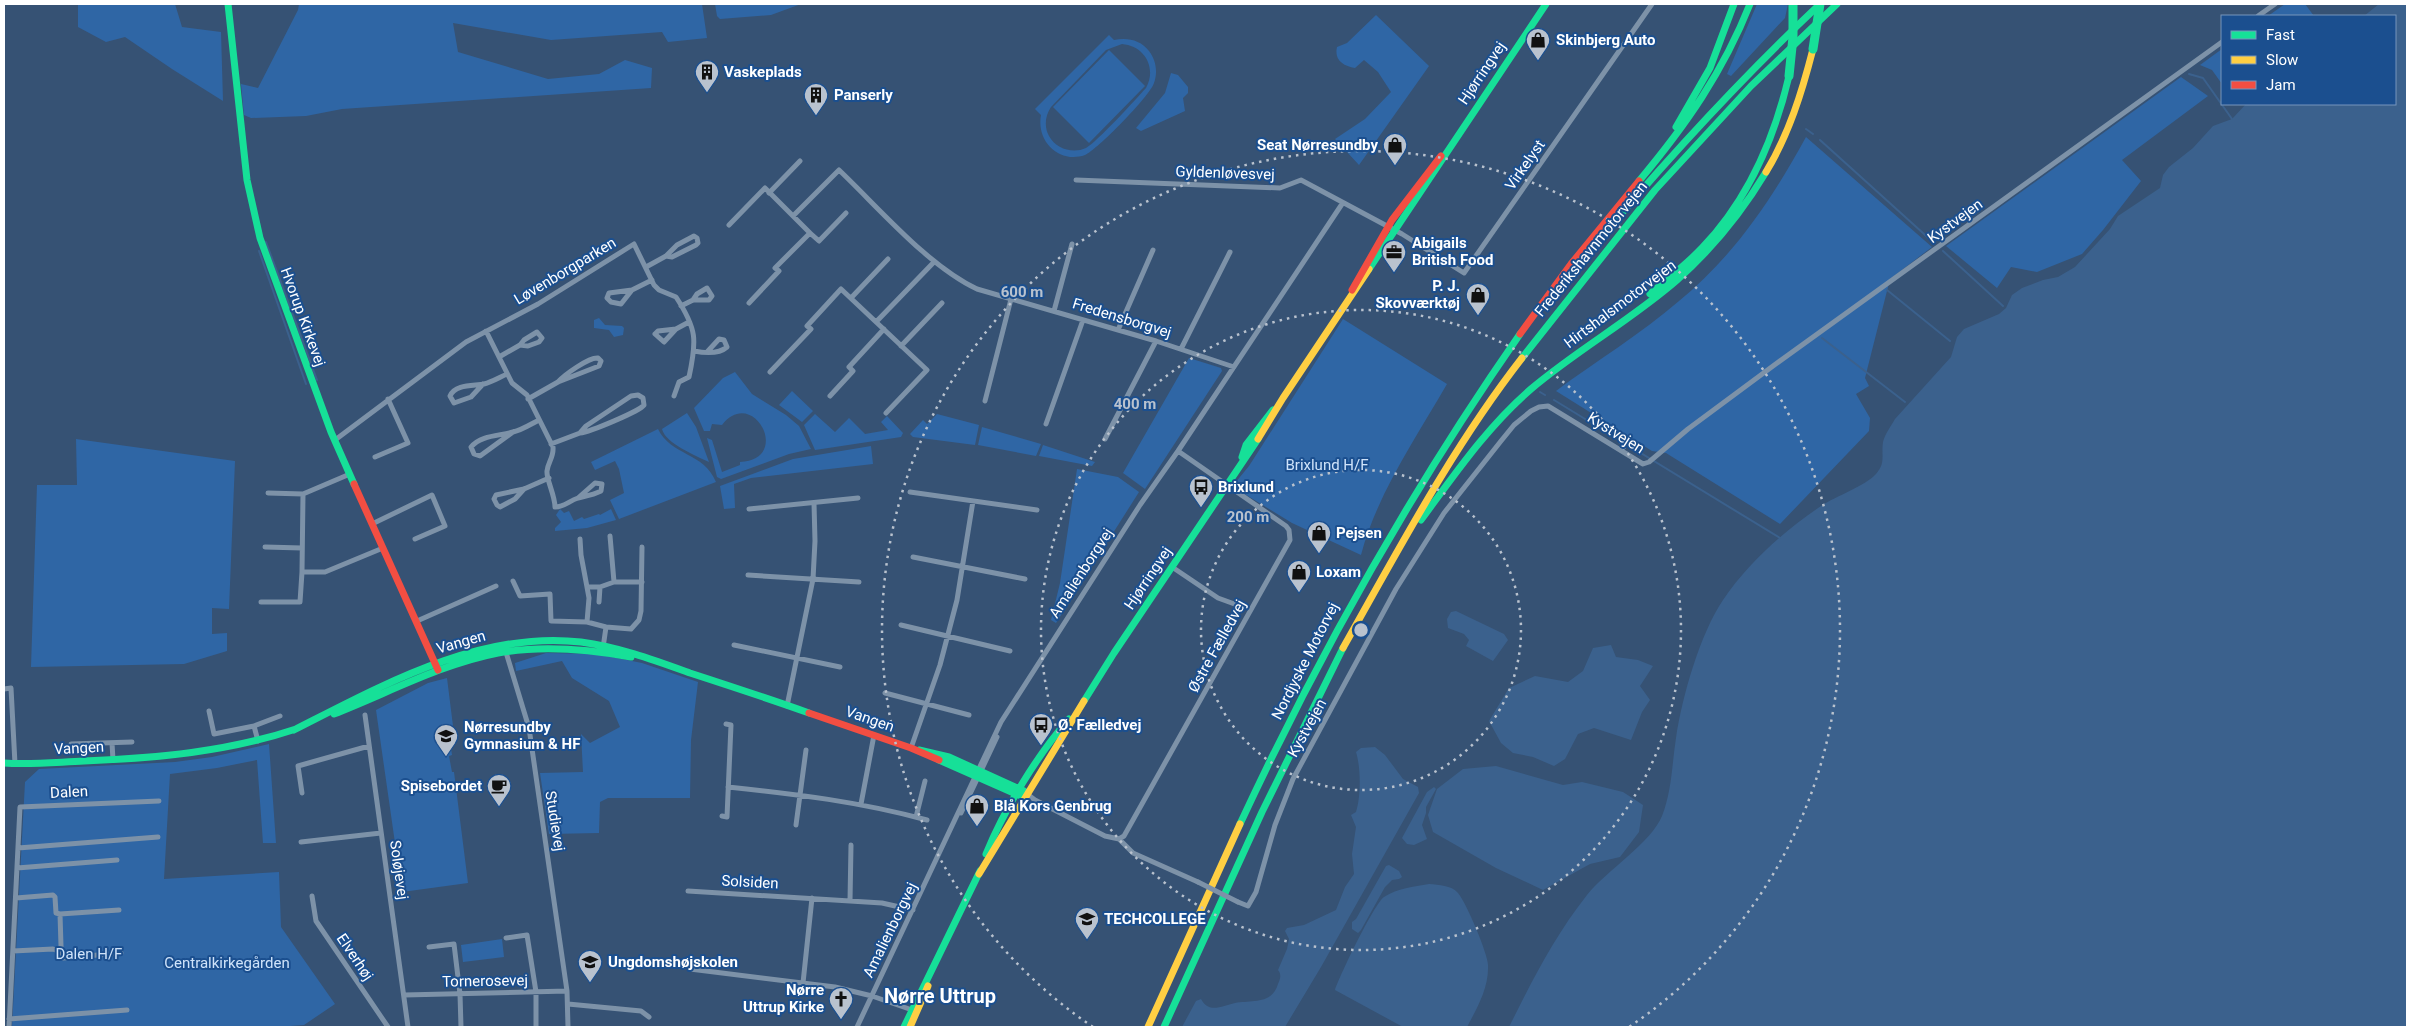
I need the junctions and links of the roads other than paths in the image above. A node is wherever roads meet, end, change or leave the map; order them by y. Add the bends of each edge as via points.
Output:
1 (228, 4) edge
2 (1542, 4) edge
3 (1546, 4) edge
4 (1652, 4) edge
5 (1734, 4) edge
6 (1750, 4) edge
7 (1793, 4) edge
8 (1820, 4) edge
9 (1836, 4) edge
10 (2275, 4) edge
11 (2259, 15) edge
12 (1536, 16) junction
13 (2221, 43) edge
14 (800, 161) dead end
15 (1076, 180) dead end
16 (769, 193) junction
17 (1342, 204) junction
18 (846, 212) dead end
19 (793, 216) junction
20 (729, 225) dead end
21 (1393, 229) junction
22 (810, 233) junction
23 (1072, 244) dead end
24 (1153, 250) dead end
25 (1230, 252) dead end
26 (666, 256) junction
27 (888, 259) dead end
28 (934, 262) junction
29 (1571, 263) junction
30 (646, 267) junction
31 (652, 280) junction
32 (632, 290) junction
33 (851, 298) junction
34 (1011, 299) junction
35 (694, 300) dead end
36 (749, 303) dead end
37 (942, 303) dead end
38 (681, 306) junction
39 (1054, 311) junction
40 (1083, 320) junction
41 (689, 322) junction
42 (876, 322) junction
43 (1525, 328) junction
44 (676, 329) dead end
45 (884, 329) junction
46 (1118, 330) junction
47 (486, 331) junction
48 (1156, 341) junction
49 (520, 345) dead end
50 (901, 346) junction
51 (1584, 348) junction
52 (1181, 349) junction
53 (708, 351) dead end
54 (694, 352) junction
55 (499, 357) junction
56 (1234, 366) junction
57 (770, 372) dead end
58 (507, 374) junction
59 (558, 382) junction
60 (483, 384) junction
61 (674, 396) dead end
62 (830, 396) dead end
63 (528, 398) junction
64 (388, 399) junction
65 (985, 401) dead end
66 (886, 413) dead end
67 (539, 420) junction
68 (1046, 424) dead end
69 (513, 432) junction
70 (580, 433) junction
71 (1105, 439) dead end
72 (334, 440) junction
73 (551, 444) junction
74 (1178, 452) junction
75 (376, 457) dead end
76 (350, 474) junction
77 (549, 478) junction
78 (1226, 485) junction
79 (524, 489) junction
80 (910, 492) dead end
81 (268, 493) dead end
82 (303, 494) junction
83 (578, 498) dead end
84 (858, 498) dead end
85 (973, 501) junction
86 (814, 503) junction
87 (749, 509) dead end
88 (1037, 510) dead end
89 (372, 524) junction
90 (610, 536) dead end
91 (415, 539) dead end
92 (580, 539) dead end
93 (1405, 540) junction
94 (642, 546) dead end
95 (265, 547) dead end
96 (302, 548) junction
97 (383, 548) junction
98 (913, 557) dead end
99 (964, 567) junction
100 (1172, 567) junction
101 (302, 572) junction
102 (748, 575) dead end
103 (813, 579) junction
104 (1026, 579) dead end
105 (513, 581) dead end
106 (614, 582) junction
107 (642, 582) junction
108 (859, 582) dead end
109 (496, 586) dead end
110 (587, 587) junction
111 (600, 587) junction
112 (261, 602) dead end
113 (599, 602) dead end
114 (1240, 606) dead end
115 (417, 621) junction
116 (588, 622) junction
117 (901, 625) dead end
118 (606, 627) junction
119 (948, 636) junction
120 (734, 645) dead end
121 (505, 648) junction
122 (603, 648) junction
123 (1010, 651) dead end
124 (797, 658) junction
125 (437, 667) junction
126 (840, 667) dead end
127 (4, 689) edge
128 (885, 693) dead end
129 (926, 704) junction
130 (787, 706) junction
131 (210, 711) dead end
132 (365, 715) dead end
133 (969, 715) dead end
134 (280, 716) dead end
135 (726, 724) dead end
136 (254, 726) junction
137 (874, 735) junction
138 (258, 741) junction
139 (132, 742) dead end
140 (112, 743) junction
141 (71, 744) dead end
142 (370, 746) junction
143 (911, 748) junction
144 (806, 750) dead end
145 (113, 760) junction
146 (8, 764) edge
147 (978, 774) junction
148 (925, 782) dead end
149 (728, 787) junction
150 (302, 793) dead end
151 (800, 794) junction
152 (1022, 794) junction
153 (160, 800) dead end
154 (861, 804) junction
155 (722, 816) dead end
156 (916, 817) junction
157 (927, 820) dead end
158 (796, 825) dead end
159 (381, 833) junction
160 (158, 837) dead end
161 (1119, 839) junction
162 (301, 842) dead end
163 (851, 845) dead end
164 (18, 848) junction
165 (117, 860) dead end
166 (17, 868) junction
167 (688, 891) dead end
168 (312, 896) dead end
169 (16, 898) junction
170 (812, 898) junction
171 (850, 901) junction
172 (119, 910) dead end
173 (913, 910) junction
174 (60, 914) junction
175 (1208, 931) junction
176 (506, 938) dead end
177 (430, 947) dead end
178 (13, 951) junction
179 (58, 951) junction
180 (121, 954) dead end
181 (690, 969) dead end
182 (803, 982) junction
183 (1166, 989) junction
184 (567, 991) junction
185 (536, 992) junction
186 (460, 994) junction
187 (404, 995) junction
188 (872, 996) junction
189 (568, 1004) junction
190 (127, 1010) dead end
191 (915, 1011) junction
192 (649, 1018) dead end
193 (9, 1019) junction
194 (9, 1027) edge
195 (388, 1027) edge
196 (408, 1027) edge
197 (461, 1027) edge
198 (536, 1027) edge
199 (568, 1027) edge
200 (857, 1027) edge
201 (904, 1027) edge
202 (910, 1027) edge
203 (1144, 1027) edge
204 (1148, 1027) edge
205 (1164, 1027) edge
206 (1168, 1027) edge

1 - 72 main road, Hvorup Kirkevej via 247,180 260,238
2 - 12 main road, Hjørringvej
3 - 12 main road, Hjørringvej
4 - 21 street, Virkelyst via 1464,273
5 - 29 main road via 1714,63 1696,97
6 - 29 main road via 1737,39 1696,109
7 - 51 main road, bridge via 1789,76 1781,109 1766,154 1742,197 1700,249
8 - 43 main road, Frederikshavnmotorvejen via 1742,79 1661,166
8 - 51 main road, Hirtshalsmotorvejen, bridge via 1808,74 1781,148 1746,206 1691,268
9 - 93 main road, Frederikshavnmotorvejen via 1751,86 1628,222 1489,401 1428,496
10 - 11 street
12 - 21 main road, Hjørringvej via 1451,144 1422,179
13 - 161 street, Kystvejen, bridge via 1772,366 1651,461 1643,464 1548,406 1538,407 1514,425 1444,513 1377,623 1293,779 1275,825 1256,892 1248,906 1133,853
14 - 16 street
15 - 17 street, Gyldenløvesvej via 1280,188 1300,180
16 - 19 street
16 - 20 street via 764,188
17 - 21 street, Gyldenløvesvej
17 - 56 street, Amalienborgvej
18 - 22 street via 819,241
19 - 22 street
19 - 28 street, Fredensborgvej via 839,170
21 - 78 main road, Hjørringvej via 1283,398 1246,445 1241,462
22 - 36 street via 775,268 779,271
23 - 39 street
24 - 46 street
25 - 52 street
26 - 26 street via 672,257 696,245 697,238 692,237 677,245
26 - 30 street
27 - 33 street
28 - 34 street, Fredensborgvej via 958,280
28 - 42 street
29 - 43 main road
30 - 31 street, Løvenborgparken
30 - 47 street, Løvenborgparken via 634,244 538,304
31 - 32 street
31 - 38 street, Løvenborgparken via 657,288 676,297
32 - 32 street via 609,293 607,298 620,304
33 - 42 street
33 - 57 street via 841,289 807,326 811,329
34 - 39 street, Fredensborgvej
34 - 65 street
35 - 38 street
37 - 50 street
38 - 41 street, Løvenborgparken
39 - 40 street, Fredensborgvej
40 - 46 street, Fredensborgvej
40 - 68 street
41 - 44 street
41 - 54 street, Løvenborgparken via 695,335
42 - 45 street
43 - 183 main road, Nordjyske Motorvej via 1438,456 1368,569 1282,736
45 - 50 street
45 - 62 street via 849,367 853,371
46 - 48 street, Fredensborgvej
47 - 55 street
47 - 64 street, Løvenborgparken
48 - 52 street, Fredensborgvej
48 - 71 street
49 - 55 street
50 - 66 street via 927,370
51 - 93 main road, Hirtshalsmotorvejen via 1528,392 1482,438
52 - 56 street, Fredensborgvej
53 - 54 street
54 - 61 street, Løvenborgparken via 689,377 679,382
55 - 58 street
56 - 74 street, Amalienborgvej
58 - 60 street
58 - 63 street via 512,384 523,390
59 - 59 street via 592,358 601,361 599,366
59 - 63 street
60 - 60 street via 453,392 450,394 454,403 471,398
63 - 67 street
64 - 72 street, Løvenborgparken
64 - 75 street via 408,443
67 - 69 street
67 - 73 street
69 - 69 street via 491,436 474,444 474,454 480,456 493,449
70 - 70 street via 596,430 640,409 644,405 643,398 631,396
70 - 73 street
72 - 76 main road, Hvorup Kirkevej
73 - 77 street via 554,452 547,470
74 - 78 street
74 - 147 street, Amalienborgvej via 1140,505 1008,711
76 - 82 street
76 - 89 main road, Hvorup Kirkevej
77 - 79 street
77 - 83 street via 555,507
78 - 100 main road, Hjørringvej
78 - 161 street, Østre Fælledvej via 1286,526 1290,540 1127,831
79 - 79 street via 515,499 500,507 494,499 496,495
80 - 85 street
81 - 82 street
82 - 96 street
84 - 86 street
85 - 88 street
85 - 99 street
86 - 87 street
86 - 103 street
89 - 91 street via 432,495 445,526
89 - 97 main road, Hvorup Kirkevej
90 - 106 street
92 - 110 street
93 - 175 main road, Nordjyske Motorvej via 1315,703
94 - 107 street
95 - 96 street
96 - 101 street
97 - 101 street via 325,572
97 - 115 main road, Hvorup Kirkevej
98 - 99 street
99 - 104 street
99 - 119 street
100 - 114 street via 1218,598
100 - 152 main road, Hjørringvej via 1078,709 1052,739
101 - 112 street via 300,602
102 - 103 street
103 - 108 street
103 - 124 street
105 - 116 street via 520,596 550,594 551,621
106 - 107 street
106 - 111 street
107 - 118 street via 641,611 636,625 631,629
109 - 115 street
110 - 111 street
110 - 116 street
111 - 113 street
115 - 125 main road, Hvorup Kirkevej
116 - 118 street
117 - 119 street
118 - 122 street
119 - 123 street
119 - 129 street
120 - 124 street
121 - 122 main road, Vangen via 560,640
121 - 125 main road, Vangen
121 - 184 street, Studievej via 529,728
122 - 130 main road, Vangen
124 - 126 street
124 - 130 street
125 - 138 main road, Vangen via 294,730
127 - 146 street via 11,688
128 - 129 street
129 - 133 street
129 - 143 street
130 - 137 main road, Vangen
131 - 136 street via 214,734
132 - 142 street, Soløjevej
134 - 136 street
135 - 149 street via 731,725
136 - 138 street
137 - 143 main road, Vangen
137 - 154 street
138 - 145 main road, Vangen via 204,753
139 - 140 street
140 - 141 street
140 - 145 street
142 - 150 street via 298,766
142 - 159 street, Soløjevej
143 - 147 main road, Vangen via 949,757
144 - 151 street
145 - 146 main road, Vangen
147 - 152 main road, Vangen
147 - 173 street, Amalienborgvej
148 - 156 street
149 - 151 street
149 - 155 street via 727,817
151 - 154 street
151 - 158 street
152 - 161 street via 1104,836
152 - 191 main road, Hjørringvej via 996,830
153 - 164 street, Dalen via 20,807
154 - 156 street
156 - 157 street
159 - 162 street
159 - 187 street, Soløjevej
160 - 164 street
163 - 171 street
164 - 166 street, Dalen
165 - 166 street
166 - 169 street, Dalen
167 - 170 street, Solsiden
168 - 195 street, Elverhøj via 316,921
169 - 174 street via 53,895 56,913
169 - 178 street, Dalen
170 - 171 street, Solsiden
170 - 182 street
171 - 173 street, Solsiden via 896,904
172 - 174 street
173 - 188 street, Amalienborgvej
174 - 179 street via 61,946
175 - 205 main road, Nordjyske Motorvej
175 - 206 main road
176 - 185 street via 527,935
177 - 186 street via 454,944
178 - 179 street
178 - 193 street, Dalen
179 - 180 street via 63,958
181 - 182 street
182 - 188 street
183 - 203 main road
183 - 204 main road, Nordjyske Motorvej
184 - 185 street, Tornerosevej
184 - 189 street, Studievej
185 - 186 street, Tornerosevej
185 - 198 street
186 - 187 street, Tornerosevej
186 - 197 street
187 - 196 street, Soløjevej
188 - 191 street, Amalienborgvej
188 - 200 street, Amalienborgvej
189 - 192 street via 640,1011
189 - 199 street, Studievej
190 - 193 street
191 - 201 main road, Hjørringvej
191 - 202 main road, Hjørringvej
193 - 194 street, Dalen

